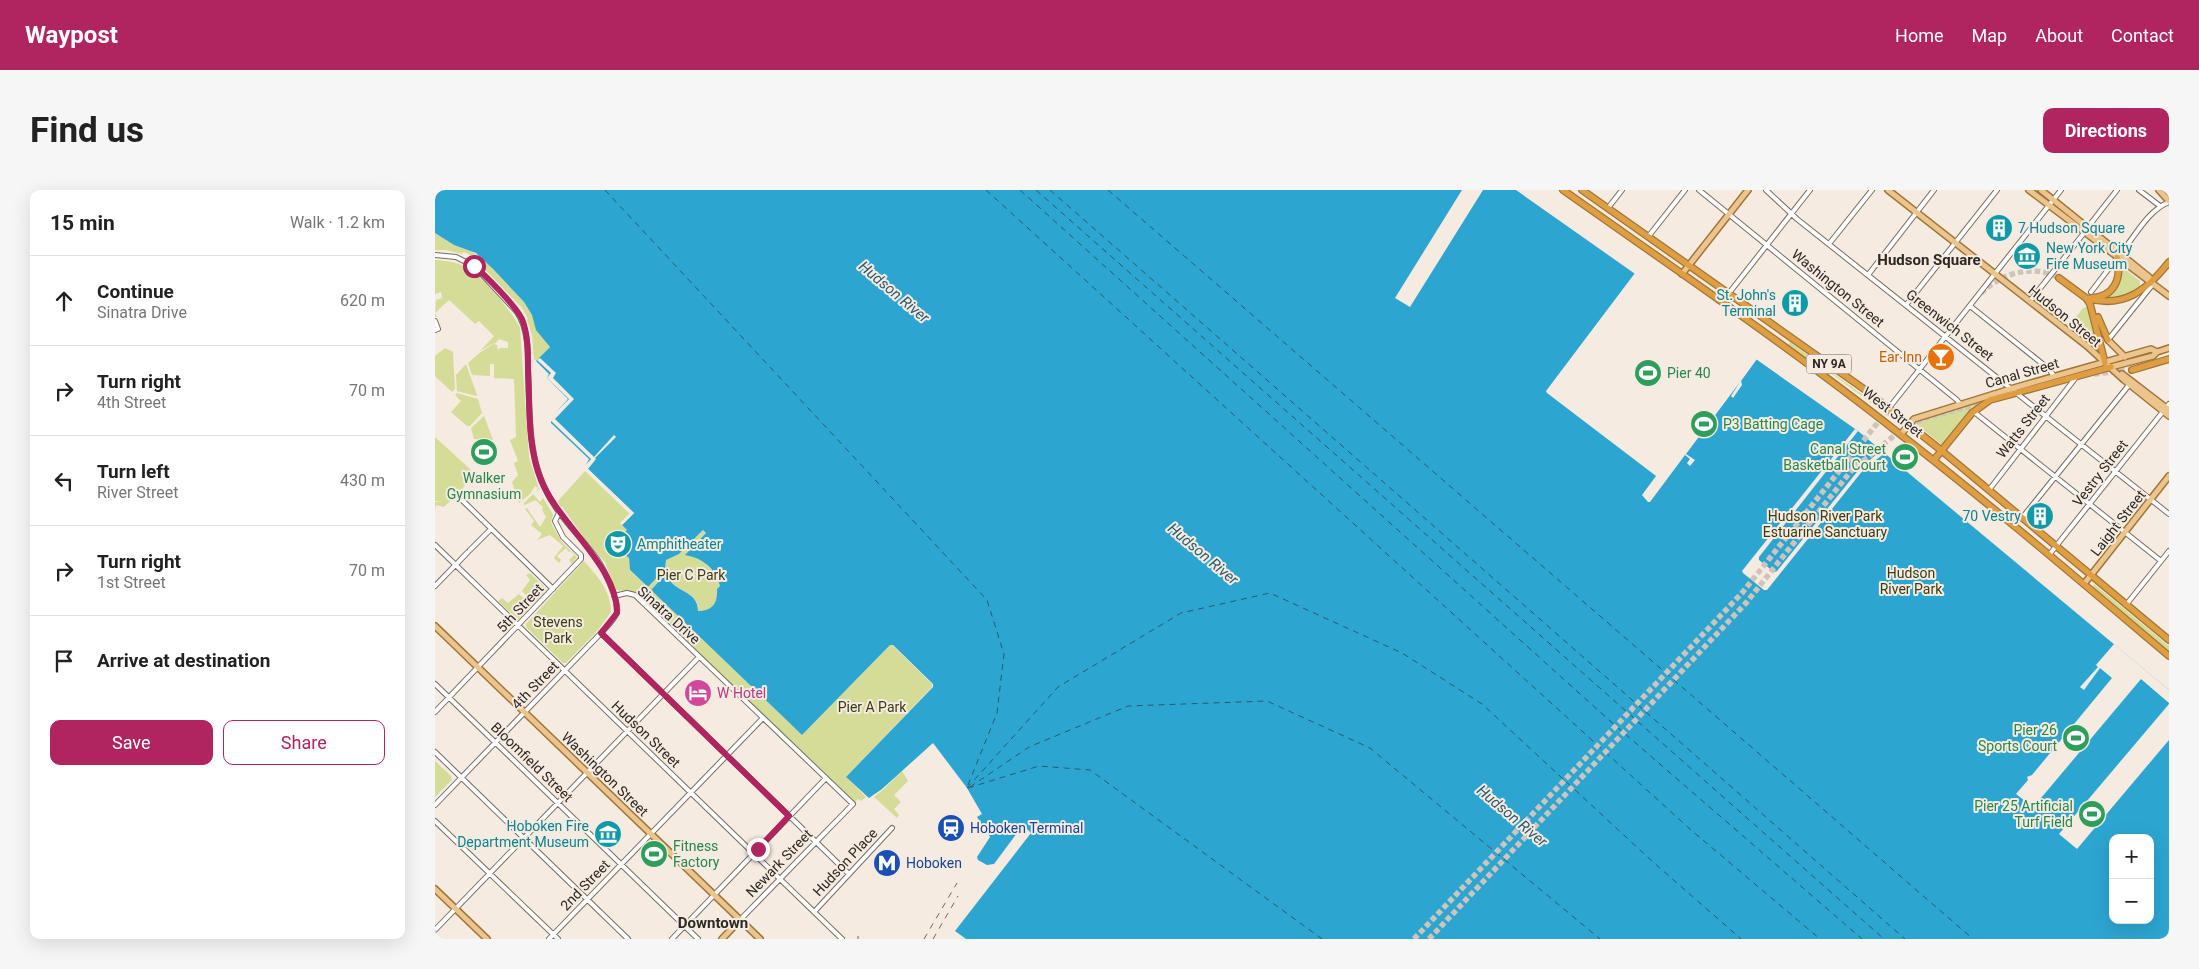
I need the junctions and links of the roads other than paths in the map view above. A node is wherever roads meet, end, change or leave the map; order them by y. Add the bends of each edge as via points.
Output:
1 (1563, 190) edge
2 (1582, 190) edge
3 (1623, 190) edge
4 (1685, 190) edge
5 (1699, 190) edge
6 (1748, 190) edge
7 (1765, 190) edge
8 (1810, 190) edge
9 (1872, 190) edge
10 (1888, 190) edge
11 (1934, 190) edge
12 (1997, 190) edge
13 (2029, 190) edge
14 (2041, 190) edge
15 (2061, 190) edge
16 (2117, 190) edge
17 (2139, 190) edge
18 (2159, 190) edge
19 (2054, 200) junction
20 (2169, 202) edge
21 (2049, 206) junction
22 (2160, 206) junction
23 (1608, 208) junction
24 (1729, 213) junction
25 (1916, 213) junction
26 (1791, 214) junction
27 (2088, 227) junction
28 (2084, 233) junction
29 (1649, 237) junction
30 (1955, 243) junction
31 (1768, 244) junction
32 (1829, 244) junction
33 (435, 255) edge
34 (2119, 256) junction
35 (2169, 262) edge
36 (1689, 265) junction
37 (1682, 274) junction
38 (1995, 274) junction
39 (1868, 275) junction
40 (2059, 278) tunnel mouth
41 (2152, 283) junction
42 (2091, 292) dead end
43 (1729, 293) junction
44 (2169, 296) edge
45 (2086, 298) junction
46 (2030, 301) junction
47 (1722, 302) junction
48 (2090, 304) junction
49 (1906, 305) junction
50 (1970, 306) junction
51 (435, 321) edge
52 (436, 330) edge
53 (1946, 336) junction
54 (2108, 340) junction
55 (2169, 348) edge
56 (2169, 359) edge
57 (2125, 360) junction
58 (2105, 363) junction
59 (2111, 367) junction
60 (1920, 370) junction
61 (2132, 370) tunnel mouth
62 (2054, 376) junction
63 (2077, 376) junction
64 (2131, 383) junction
65 (2014, 390) junction
66 (1961, 405) junction
67 (1889, 408) junction
68 (2167, 408) edge
69 (1974, 412) junction
70 (2046, 416) junction
71 (2169, 416) edge
72 (1909, 424) junction
73 (1901, 434) junction
74 (2081, 444) junction
75 (2021, 449) junction
76 (1942, 450) junction
77 (1934, 460) junction
78 (2116, 472) junction
79 (2169, 476) edge
80 (2056, 477) junction
81 (1989, 490) junction
82 (461, 499) dead end
83 (2150, 499) junction
84 (2090, 504) junction
85 (559, 514) junction
86 (2169, 514) edge
87 (2022, 518) junction
88 (491, 529) junction
89 (2125, 531) junction
90 (435, 545) edge
91 (2056, 546) junction
92 (2169, 551) edge
93 (2049, 555) junction
94 (2161, 560) junction
95 (455, 565) junction
96 (2091, 575) junction
97 (2084, 584) junction
98 (435, 586) edge
99 (553, 589) junction
100 (614, 596) junction
101 (2126, 605) junction
102 (435, 626) edge
103 (519, 626) junction
104 (601, 633) junction
105 (2169, 640) edge
106 (2169, 656) edge
107 (699, 657) junction
108 (479, 668) junction
109 (564, 671) junction
110 (435, 684) edge
111 (663, 694) junction
112 (449, 698) junction
113 (435, 712) edge
114 (525, 712) junction
115 (763, 718) junction
116 (628, 732) junction
117 (495, 742) junction
118 (435, 752) edge
119 (726, 756) junction
120 (588, 773) junction
121 (461, 778) junction
122 (825, 778) junction
123 (691, 792) junction
124 (558, 803) junction
125 (853, 804) joint
126 (435, 805) edge
127 (789, 816) junction
128 (435, 820) edge
129 (892, 828) dead end
130 (651, 833) junction
131 (524, 838) junction
132 (816, 842) junction
133 (753, 853) junction
134 (621, 864) junction
135 (848, 873) junction
136 (490, 874) junction
137 (780, 879) junction
138 (435, 889) edge
139 (714, 895) junction
140 (587, 900) junction
141 (456, 909) junction
142 (815, 912) junction
143 (740, 920) junction
144 (684, 926) junction
145 (435, 930) edge
146 (553, 934) junction
147 (487, 939) edge
148 (549, 939) edge
149 (558, 939) edge
150 (627, 939) edge
151 (672, 939) edge
152 (698, 939) edge
153 (722, 939) edge
154 (760, 939) edge
155 (842, 939) edge

1 - 37 highway, West Street / NY 9A
2 - 23 highway, West Street / NY 9A
3 - 23 street
4 - 29 street
5 - 24 street, Washington Street
6 - 24 main road
7 - 26 street, Greenwich Street
8 - 26 street
9 - 32 street
10 - 25 main road, Hudson Street
11 - 25 street
12 - 30 street
13 - 21 main road
14 - 19 main road
15 - 19 street
16 - 27 street
17 - 22 street
18 - 20 main road
19 - 21 street
19 - 27 main road
20 - 22 street
21 - 28 main road
21 - 38 street
22 - 34 street
23 - 29 highway, West Street / NY 9A
24 - 31 street, Washington Street
24 - 36 main road
25 - 30 main road, Hudson Street
25 - 39 street
26 - 31 street
26 - 32 street, Greenwich Street
27 - 34 main road
28 - 34 main road
28 - 46 street
29 - 36 highway, West Street / NY 9A
30 - 38 main road, Hudson Street
30 - 49 street
31 - 43 street
31 - 60 street, Washington Street
32 - 39 street, Greenwich Street
33 - 85 street, Sinatra Drive via 456,257 474,266 522,321 527,346 534,457 547,495
34 - 41 main road via 2149,277
34 - 42 street
34 - 45 highway via 2119,275 2112,290 2103,296
35 - 41 highway
36 - 37 main road
36 - 43 highway, West Street / NY 9A
37 - 47 highway, West Street / NY 9A
38 - 46 main road, Hudson Street
38 - 50 street
39 - 49 street, Greenwich Street
40 - 45 highway
41 - 44 main road
41 - 45 highway via 2116,301 2100,302
41 - 54 street
43 - 47 street
43 - 67 highway, West Street / NY 9A
45 - 48 highway
46 - 58 main road, Hudson Street
47 - 73 highway, West Street / NY 9A
48 - 54 highway
48 - 58 highway
49 - 53 street, Greenwich Street
50 - 53 street
50 - 62 street
51 - 52 street
53 - 60 street
53 - 65 street, Greenwich Street
54 - 57 main road
55 - 57 main road, Canal Street via 2157,352 2151,349
56 - 61 highway
57 - 58 main road, Canal Street
57 - 59 main road, Canal Street
57 - 64 main road via 2125,372
58 - 59 main road, Hudson Street
58 - 62 main road, Canal Street
59 - 63 highway, Canal Street
59 - 64 main road, Hudson Street
60 - 66 street, Washington Street
60 - 67 street
62 - 65 main road, Canal Street
63 - 65 highway, Canal Street
63 - 70 street, Watts Street
64 - 68 main road, Hudson Street
64 - 74 street
65 - 66 main road, Canal Street
65 - 69 highway, Canal Street via 1989,400
65 - 70 street, Greenwich Street
66 - 72 main road, Canal Street via 1915,419
67 - 72 highway, West Street / NY 9A
68 - 71 main road, Hudson Street
68 - 78 street, Vestry Street
69 - 75 street
69 - 76 highway, Canal Street
70 - 74 street, Greenwich Street
70 - 75 street, Watts Street
72 - 73 main road, Canal Street
72 - 76 highway, West Street / NY 9A
73 - 77 highway, West Street / NY 9A
74 - 78 street, Greenwich Street
74 - 80 street
75 - 80 street
75 - 81 street, Watts Street
76 - 77 highway, Canal Street
76 - 81 highway, West Street / NY 9A
77 - 93 highway, West Street / NY 9A
78 - 83 street, Greenwich Street
78 - 84 street, Vestry Street
79 - 83 main road, Laight Street
80 - 84 street
80 - 87 street
81 - 87 highway, West Street / NY 9A
82 - 88 street
83 - 86 street, Greenwich Street
83 - 89 main road, Laight Street
84 - 89 street
84 - 91 street, Vestry Street
85 - 99 street, 5th Street via 555,521 563,537 582,557
85 - 100 street, Sinatra Drive via 599,561
87 - 91 highway, West Street / NY 9A
88 - 95 street
88 - 99 street
89 - 94 street
89 - 96 main road, Laight Street
90 - 95 street, Hudson Street
91 - 93 street, Vestry Street
91 - 96 highway, West Street / NY 9A
92 - 94 street
93 - 97 highway, West Street / NY 9A
94 - 101 street
95 - 98 street
95 - 103 street, Hudson Street
96 - 97 main road, Laight Street
96 - 101 highway, West Street / NY 9A
97 - 106 highway, West Street / NY 9A
99 - 103 street, 5th Street
100 - 104 street, 4th Street via 617,613
100 - 107 street, Sinatra Drive via 627,592 635,595
101 - 105 highway, West Street / NY 9A
102 - 108 main road, Washington Street
103 - 108 street, 5th Street
103 - 109 street, Hudson Street
104 - 109 street, 4th Street
104 - 111 street
107 - 111 street
107 - 115 street, Sinatra Drive
108 - 112 street, 5th Street
108 - 114 main road, Washington Street
109 - 114 street, 4th Street
109 - 116 street, Hudson Street
110 - 112 street, Bloomfield Street
111 - 116 street
111 - 119 street
112 - 113 street, 5th Street
112 - 117 street, Bloomfield Street
114 - 117 street, 4th Street
114 - 120 main road, Washington Street
115 - 119 street, 2nd Street
115 - 122 street, Sinatra Drive
116 - 120 street
116 - 123 street, Hudson Street
117 - 121 street, 4th Street
117 - 124 street, Bloomfield Street
118 - 121 street
119 - 123 street, 2nd Street
119 - 127 street
120 - 124 street
120 - 130 main road, Washington Street
121 - 126 street, 4th Street
121 - 131 street
122 - 125 street, Sinatra Drive
122 - 127 street
123 - 130 street, 2nd Street
123 - 133 street, Hudson Street
124 - 131 street
124 - 134 street, Bloomfield Street
125 - 132 street, Newark Street
127 - 132 street
127 - 133 street
128 - 136 street
129 - 135 street, Hudson Place
130 - 134 street, 2nd Street
130 - 139 main road, Washington Street
131 - 136 street
131 - 140 street
132 - 135 street
132 - 137 street, Newark Street
133 - 137 street, Hudson Street
133 - 139 street
134 - 140 street, 2nd Street
134 - 144 street, Bloomfield Street
135 - 142 street, Hudson Place
136 - 141 street
136 - 146 street
137 - 142 street, Hudson Street
137 - 143 street, Newark Street
138 - 141 main road
139 - 143 main road, Washington Street
139 - 144 street
140 - 146 street, 2nd Street
140 - 150 street
141 - 145 street
141 - 147 main road
142 - 155 street, Hudson Street
143 - 153 main road, Newark Street
143 - 154 main road, Washington Street
144 - 151 street
144 - 152 street, Bloomfield Street
146 - 148 street, 2nd Street
146 - 149 street

